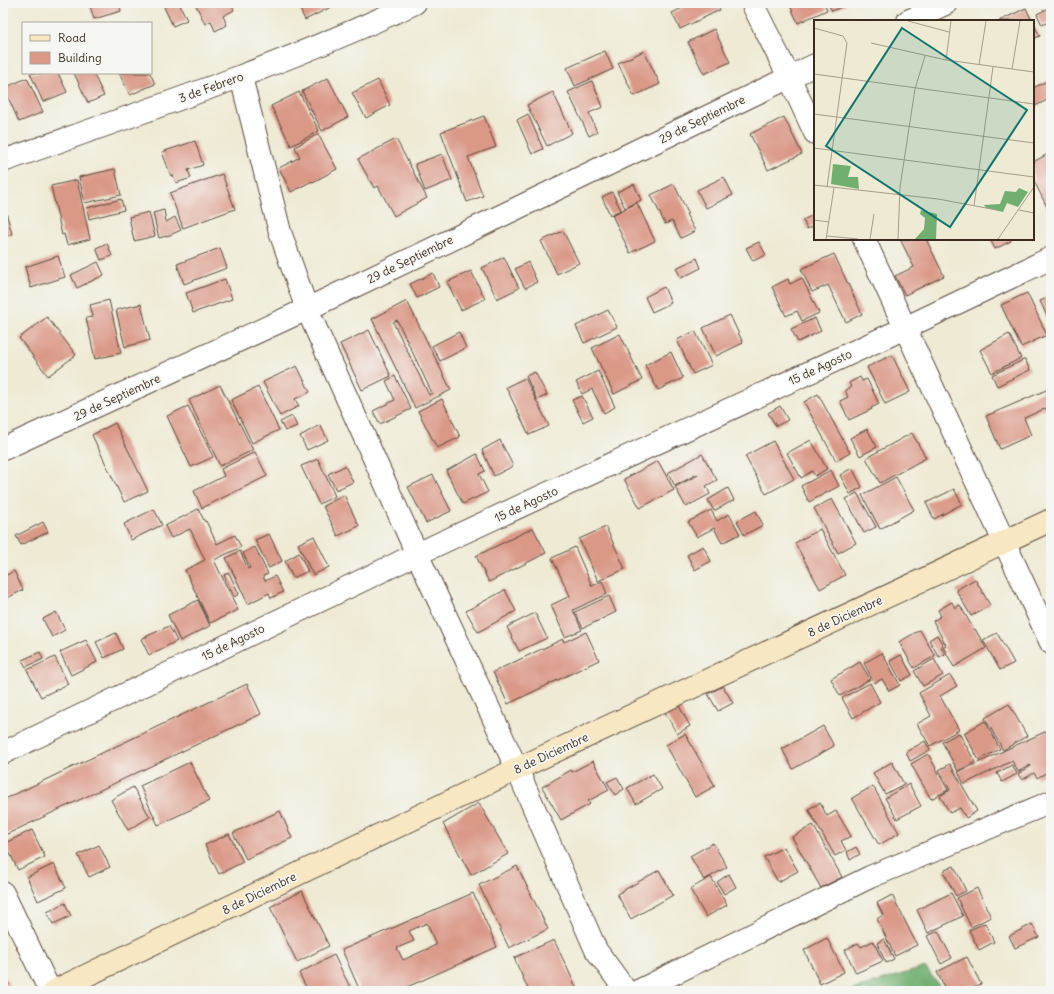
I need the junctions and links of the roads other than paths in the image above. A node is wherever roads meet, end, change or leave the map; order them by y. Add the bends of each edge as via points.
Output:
1 (415, 3) edge
2 (752, 3) edge
3 (947, 3) edge
4 (377, 11) edge
5 (910, 20) edge
6 (814, 65) edge
7 (241, 77) junction
8 (789, 77) junction
9 (814, 131) edge
10 (3, 161) edge
11 (864, 240) edge
12 (1051, 258) edge
13 (307, 308) junction
14 (906, 328) junction
15 (3, 449) edge
16 (1051, 520) edge
17 (1004, 541) junction
18 (417, 554) junction
19 (1051, 643) edge
20 (3, 753) edge
21 (517, 769) junction
22 (1051, 802) edge
23 (3, 893) edge
24 (50, 991) edge
25 (54, 991) edge
26 (626, 991) edge
27 (638, 991) edge

1 - 4 street, 3 de Febrero
2 - 8 street
3 - 5 street
4 - 7 street, 3 de Febrero
6 - 8 street, 29 de Septiembre
7 - 10 street, 3 de Febrero
7 - 13 street via 280,232
8 - 9 street
8 - 13 street, 29 de Septiembre
11 - 14 street
12 - 14 street, 15 de Agosto
13 - 15 street, 29 de Septiembre
13 - 18 street
14 - 17 street
14 - 18 street, 15 de Agosto
16 - 17 street, 8 de Diciembre
17 - 19 street
17 - 21 street, 8 de Diciembre
18 - 20 street, 15 de Agosto
18 - 21 street
21 - 25 street, 8 de Diciembre
21 - 26 street via 596,950
22 - 27 street via 870,877
23 - 24 street

